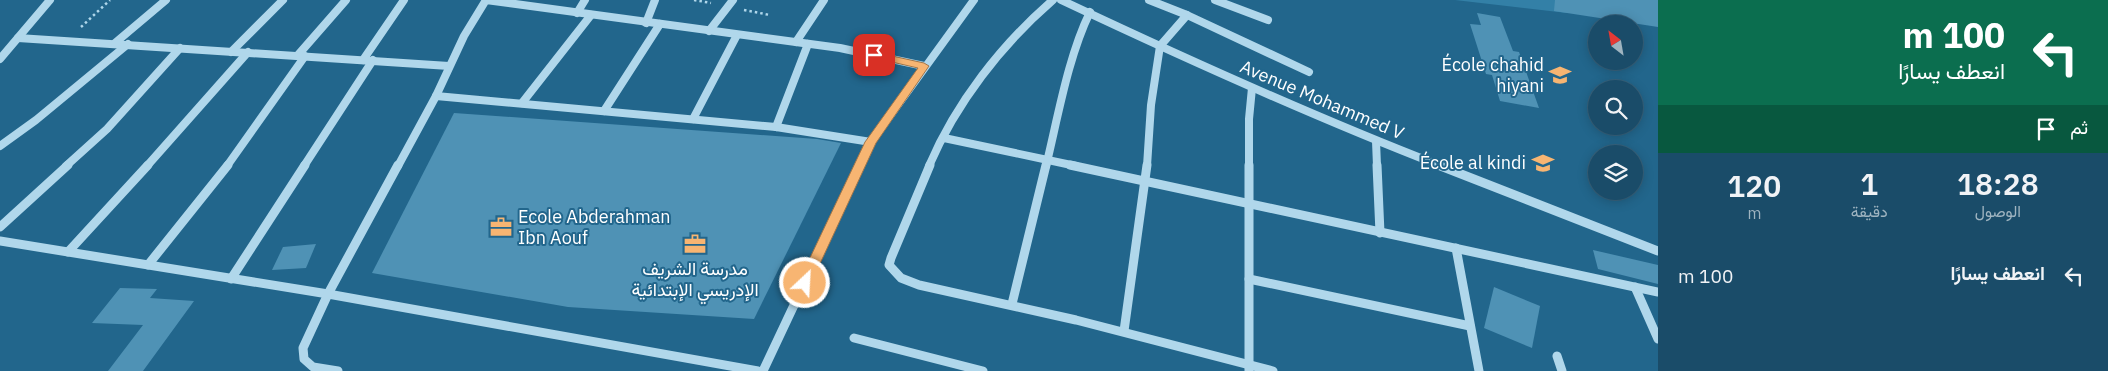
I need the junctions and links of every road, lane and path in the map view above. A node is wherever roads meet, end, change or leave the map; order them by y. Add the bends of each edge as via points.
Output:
1 (50, 0) edge
2 (110, 0) edge
3 (166, 0) edge
4 (282, 0) edge
5 (346, 0) edge
6 (404, 0) edge
7 (585, 0) edge
8 (655, 0) edge
9 (733, 0) edge
10 (824, 0) edge
11 (974, 0) edge
12 (1053, 0) edge
13 (1061, 0) edge
14 (1149, 0) edge
15 (1215, 0) edge
16 (1090, 12) junction
17 (577, 13) junction
18 (591, 15) junction
19 (1187, 16) junction
20 (1268, 20) dead end
21 (646, 23) junction
22 (660, 24) junction
23 (709, 31) junction
24 (737, 35) junction
25 (18, 38) junction
26 (67, 40) junction
27 (796, 42) junction
28 (115, 43) junction
29 (128, 44) junction
30 (808, 44) junction
31 (1160, 46) junction
32 (180, 48) junction
33 (231, 52) junction
34 (248, 52) junction
35 (302, 56) junction
36 (0, 59) edge
37 (368, 60) junction
38 (449, 66) junction
39 (924, 66) junction
40 (1309, 72) dead end
41 (1252, 88) junction
42 (436, 96) junction
43 (522, 103) junction
44 (604, 111) junction
45 (692, 119) junction
46 (776, 127) junction
47 (944, 138) junction
48 (1376, 141) junction
49 (871, 142) junction
50 (0, 146) edge
51 (1047, 160) junction
52 (1146, 181) junction
53 (1249, 203) junction
54 (0, 227) edge
55 (1380, 233) junction
56 (0, 241) edge
57 (1456, 248) junction
58 (1658, 251) edge
59 (68, 252) junction
60 (148, 265) junction
61 (231, 279) junction
62 (1248, 279) junction
63 (1635, 287) junction
64 (1658, 292) edge
65 (328, 294) junction
66 (1012, 304) junction
67 (1470, 326) junction
68 (1124, 331) junction
69 (854, 338) dead end
70 (1658, 339) edge
71 (1558, 356) dead end
72 (1249, 368) edge
73 (338, 371) edge
74 (758, 371) edge
75 (763, 371) edge
76 (983, 371) edge
77 (1273, 371) edge
78 (1479, 371) edge
79 (1562, 371) edge

1 - 25 street
2 - 26 path
3 - 28 street
4 - 33 street
5 - 35 street
6 - 37 street
7 - 17 street
8 - 21 street
9 - 23 street
10 - 27 street
11 - 39 street
12 - 47 street via 992,66
13 - 16 street, Avenue Mohammed V
14 - 19 lane
15 - 20 lane
16 - 31 street, Avenue Mohammed V
16 - 51 street via 1081,30
17 - 18 street
17 - 38 street via 486,0
18 - 21 street
18 - 43 street
19 - 31 lane
19 - 40 street
21 - 22 street
22 - 23 street
22 - 44 street
23 - 24 street
24 - 27 street
24 - 45 street
25 - 26 street
25 - 36 street
26 - 28 street
27 - 30 street
28 - 29 street
29 - 32 street
29 - 50 street via 47,112
30 - 39 street
30 - 46 street
31 - 41 street, Avenue Mohammed V
31 - 52 street via 1151,105
32 - 33 street
32 - 54 street via 107,129
33 - 34 street
34 - 35 street
34 - 59 street
35 - 37 street
35 - 60 street via 230,162
37 - 38 street
37 - 61 street
38 - 42 street
39 - 49 street
41 - 48 street, Avenue Mohammed V
41 - 53 street
42 - 43 street
42 - 65 street
43 - 44 street
44 - 45 street
45 - 46 street
46 - 49 street
47 - 51 street
47 - 66 street via 893,249 889,265 892,271 911,282
48 - 55 street
48 - 58 street, Avenue Mohammed V
49 - 75 street
51 - 52 street
51 - 66 street
52 - 53 street
52 - 68 street
53 - 55 street
53 - 62 street
55 - 57 street
56 - 59 street
57 - 63 street
57 - 67 street
59 - 60 street
60 - 61 street
61 - 65 street
62 - 67 street
62 - 72 street
63 - 64 street
63 - 70 street
65 - 73 street via 303,348 304,359 314,367
65 - 74 street
66 - 68 street
67 - 78 street
68 - 72 street
69 - 76 street
71 - 79 street
72 - 77 street

